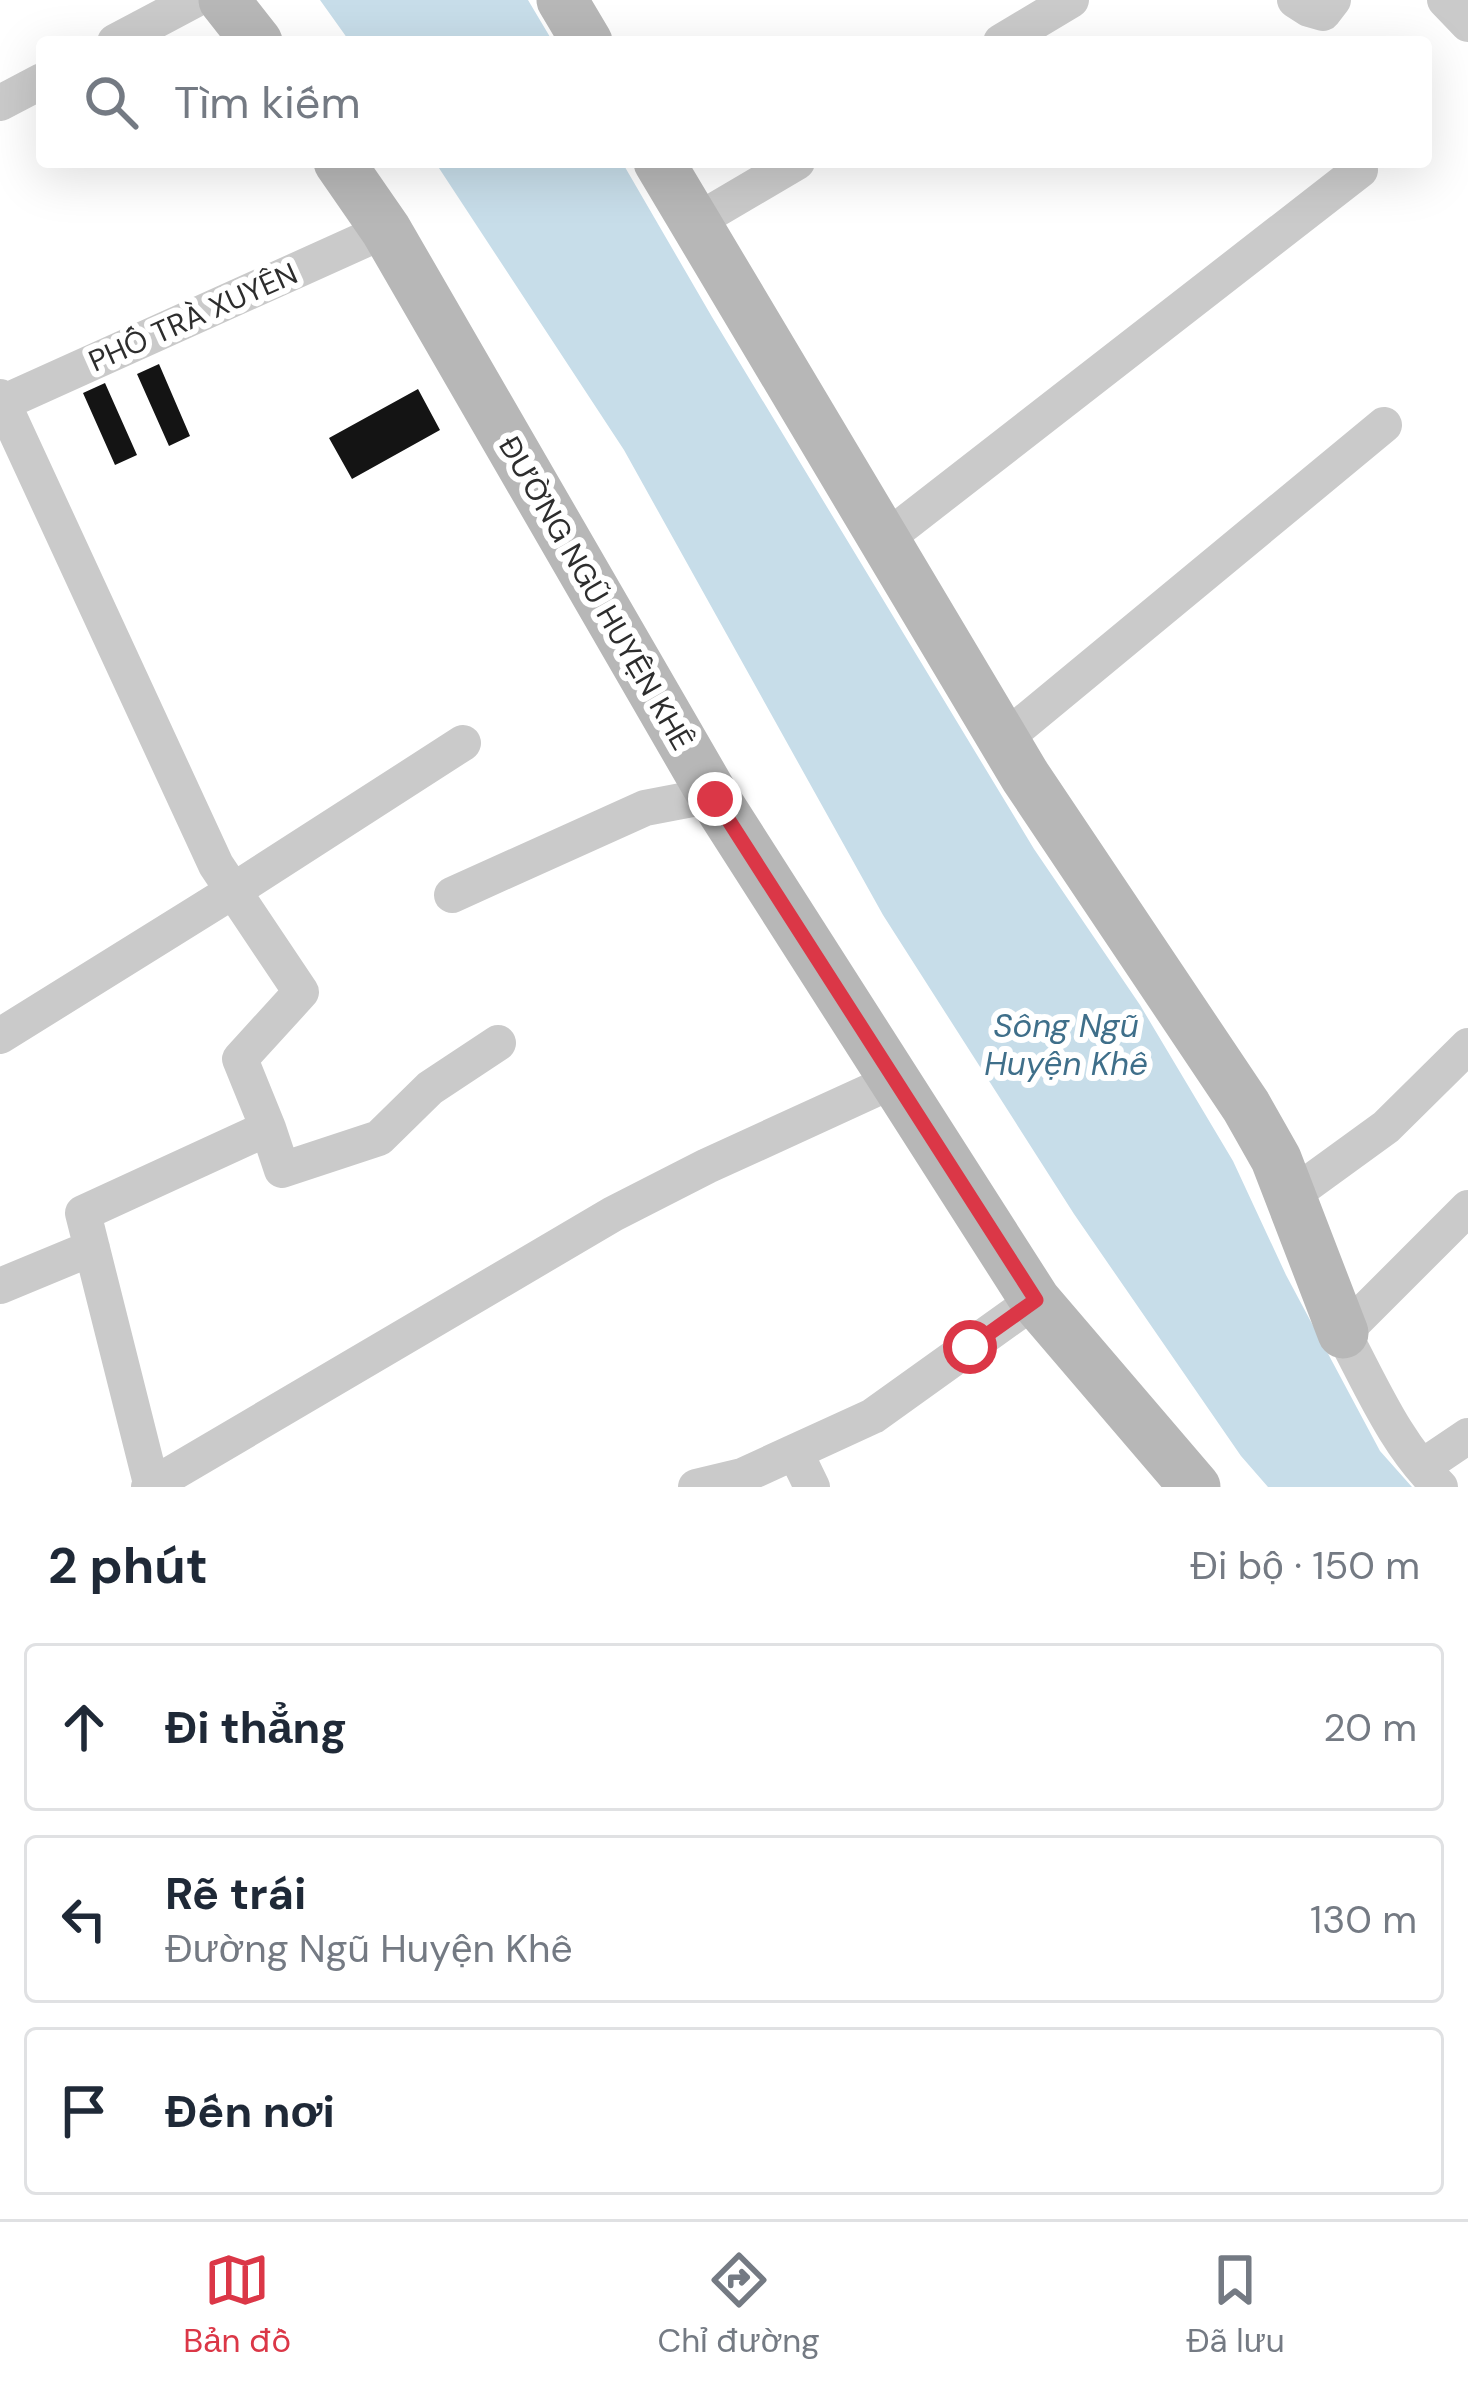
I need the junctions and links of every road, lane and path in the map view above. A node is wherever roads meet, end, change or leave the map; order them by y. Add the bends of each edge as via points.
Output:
1 (194, 0) edge
2 (224, 0) edge
3 (562, 0) edge
4 (1071, 0) edge
5 (1295, 0) edge
6 (1333, 0) edge
7 (1445, 0) edge
8 (1468, 24) edge
9 (126, 36) edge
10 (252, 36) edge
11 (583, 36) edge
12 (1011, 36) edge
13 (36, 84) edge
14 (0, 103) edge
15 (343, 168) edge
16 (663, 168) edge
17 (787, 168) edge
18 (1360, 170) dead end
19 (695, 223) junction
20 (386, 230) junction
21 (1, 401) edge
22 (1384, 425) dead end
23 (884, 540) junction
24 (1003, 740) junction
25 (463, 743) dead end
26 (713, 795) junction
27 (233, 891) junction
28 (452, 895) dead end
29 (0, 1036) edge
30 (498, 1043) dead end
31 (1468, 1046) edge
32 (895, 1080) junction
33 (268, 1129) junction
34 (1291, 1196) junction
35 (1468, 1208) edge
36 (92, 1248) junction
37 (0, 1286) edge
38 (1036, 1300) junction
39 (1343, 1333) junction
40 (1468, 1436) edge
41 (795, 1452) junction
42 (1435, 1482) edge
43 (151, 1487) edge
44 (696, 1487) edge
45 (812, 1487) edge
46 (1195, 1487) edge

1 - 9 street
2 - 10 street
3 - 11 street
4 - 12 street
5 - 6 street via 1323,13
7 - 8 street
13 - 14 street
15 - 20 street, ĐƯỜNG NGŨ HUYỆN KHÊ
16 - 19 street
17 - 19 street
18 - 23 street
19 - 23 street
20 - 21 street, PHỐ TRÀ XUYÊN
20 - 26 street, ĐƯỜNG NGŨ HUYỆN KHÊ
21 - 27 street
22 - 24 street
23 - 24 street
24 - 34 street via 1246,1106
25 - 27 street
26 - 28 street via 645,808
26 - 32 street, ĐƯỜNG NGŨ HUYỆN KHÊ
27 - 29 street
27 - 33 street via 301,992 240,1059
30 - 33 street via 430,1088 379,1138 282,1170
31 - 34 street via 1386,1126
32 - 38 street, ĐƯỜNG NGŨ HUYỆN KHÊ
32 - 43 street via 613,1214
33 - 36 street via 83,1213
34 - 39 street
35 - 39 street
36 - 37 street
36 - 43 street
38 - 41 street via 873,1416
38 - 46 street, ĐƯỜNG NGŨ HUYỆN KHÊ
39 - 42 street via 1387,1416
40 - 42 street
41 - 44 street
41 - 45 street

